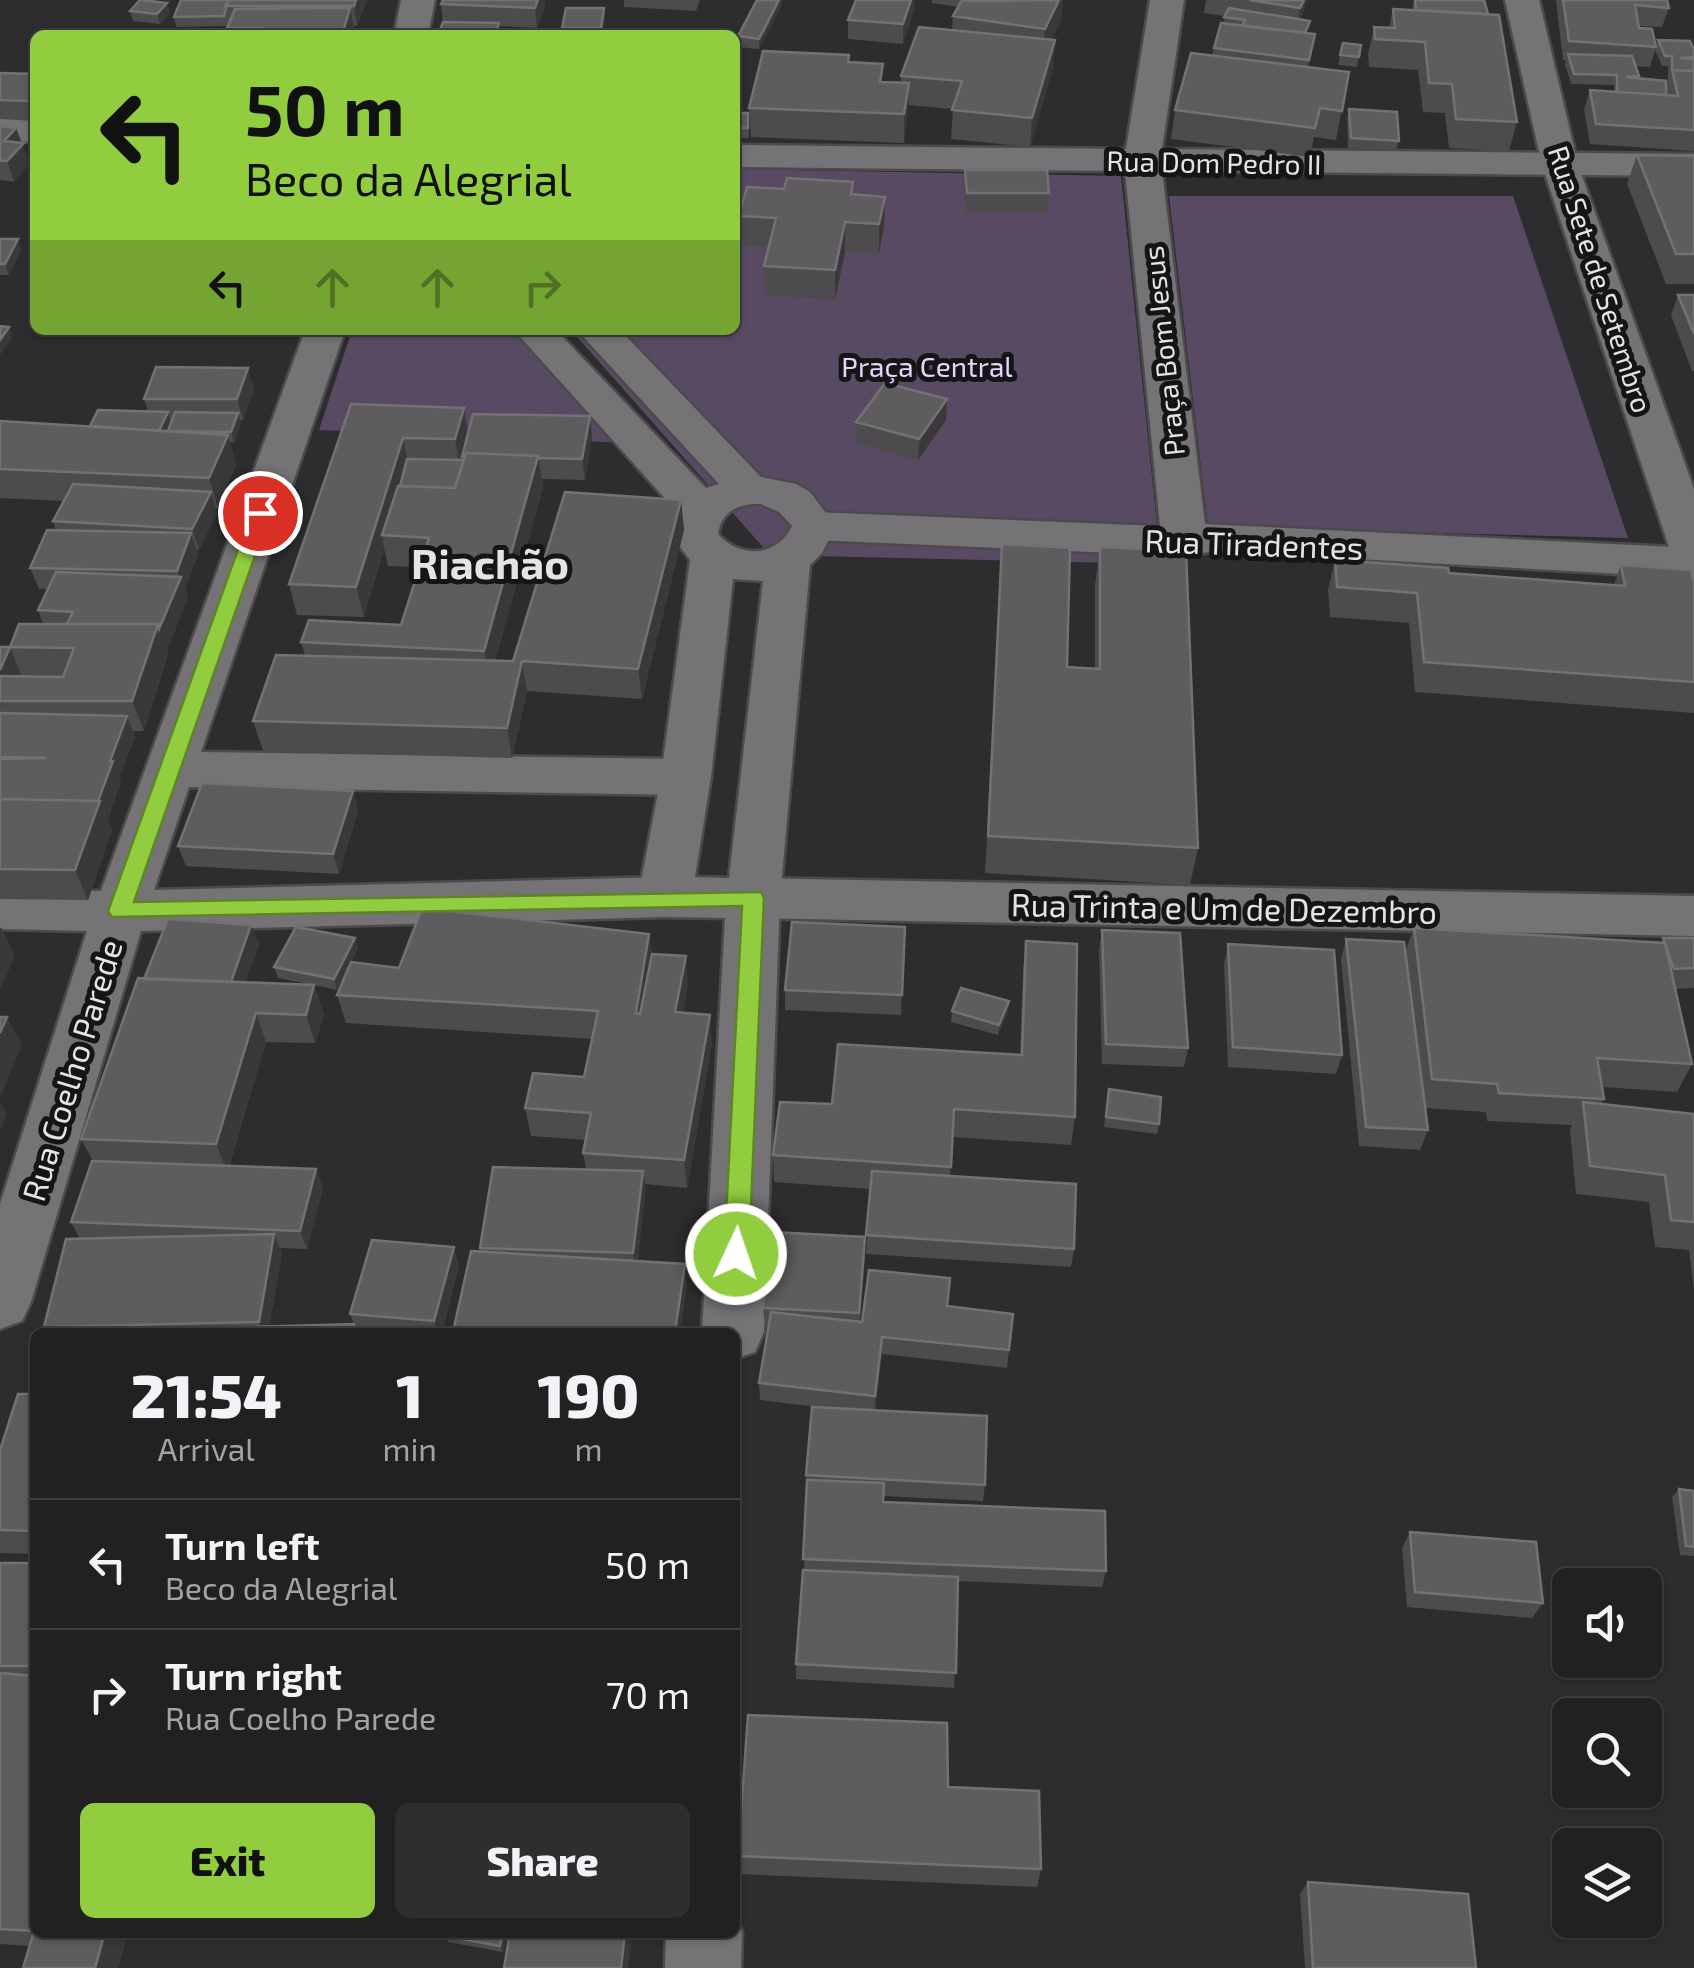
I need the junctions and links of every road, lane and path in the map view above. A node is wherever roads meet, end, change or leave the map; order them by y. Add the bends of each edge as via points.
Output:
1 (418, 0) edge
2 (1167, 0) edge
3 (1522, 0) edge
4 (411, 30) edge
5 (0, 130) edge
6 (30, 131) edge
7 (740, 156) edge
8 (1142, 161) junction
9 (1560, 165) junction
10 (1694, 165) edge
11 (323, 335) edge
12 (538, 335) edge
13 (602, 335) edge
14 (749, 490) junction
15 (707, 534) junction
16 (1184, 542) junction
17 (801, 543) junction
18 (1694, 553) edge
19 (1694, 563) edge
20 (170, 769) junction
21 (686, 777) junction
22 (665, 897) junction
23 (753, 898) junction
24 (0, 910) edge
25 (120, 911) junction
26 (1694, 916) edge
27 (0, 1302) edge
28 (733, 1328) edge
29 (704, 1938) edge
30 (702, 1968) edge

1 - 4 street
2 - 8 street, Praça Bom Jesus
3 - 9 street, Rua Sete de Setembro
5 - 6 street
7 - 8 street, Rua Dom Pedro II
8 - 9 street, Rua Dom Pedro II
8 - 16 street, Praça Bom Jesus
9 - 10 street, Rua Dom Pedro II
9 - 18 street, Rua Sete de Setembro
11 - 20 street, Rua Coelho Parede
12 - 15 street
13 - 14 street
14 - 15 street via 730,494
14 - 17 street via 800,503
15 - 17 street via 749,567
15 - 21 street
16 - 17 street, Rua Tiradentes
16 - 19 street, Rua Tiradentes via 1216,538
17 - 23 street
20 - 21 street
20 - 25 street, Rua Coelho Parede
21 - 22 street
22 - 23 street, Rua Trinta e Um de Dezembro
22 - 25 street, Rua Trinta e Um de Dezembro
23 - 26 street, Rua Trinta e Um de Dezembro
23 - 28 street
24 - 25 street, Rua Trinta e Um de Dezembro
25 - 27 street, Rua Coelho Parede
29 - 30 street

